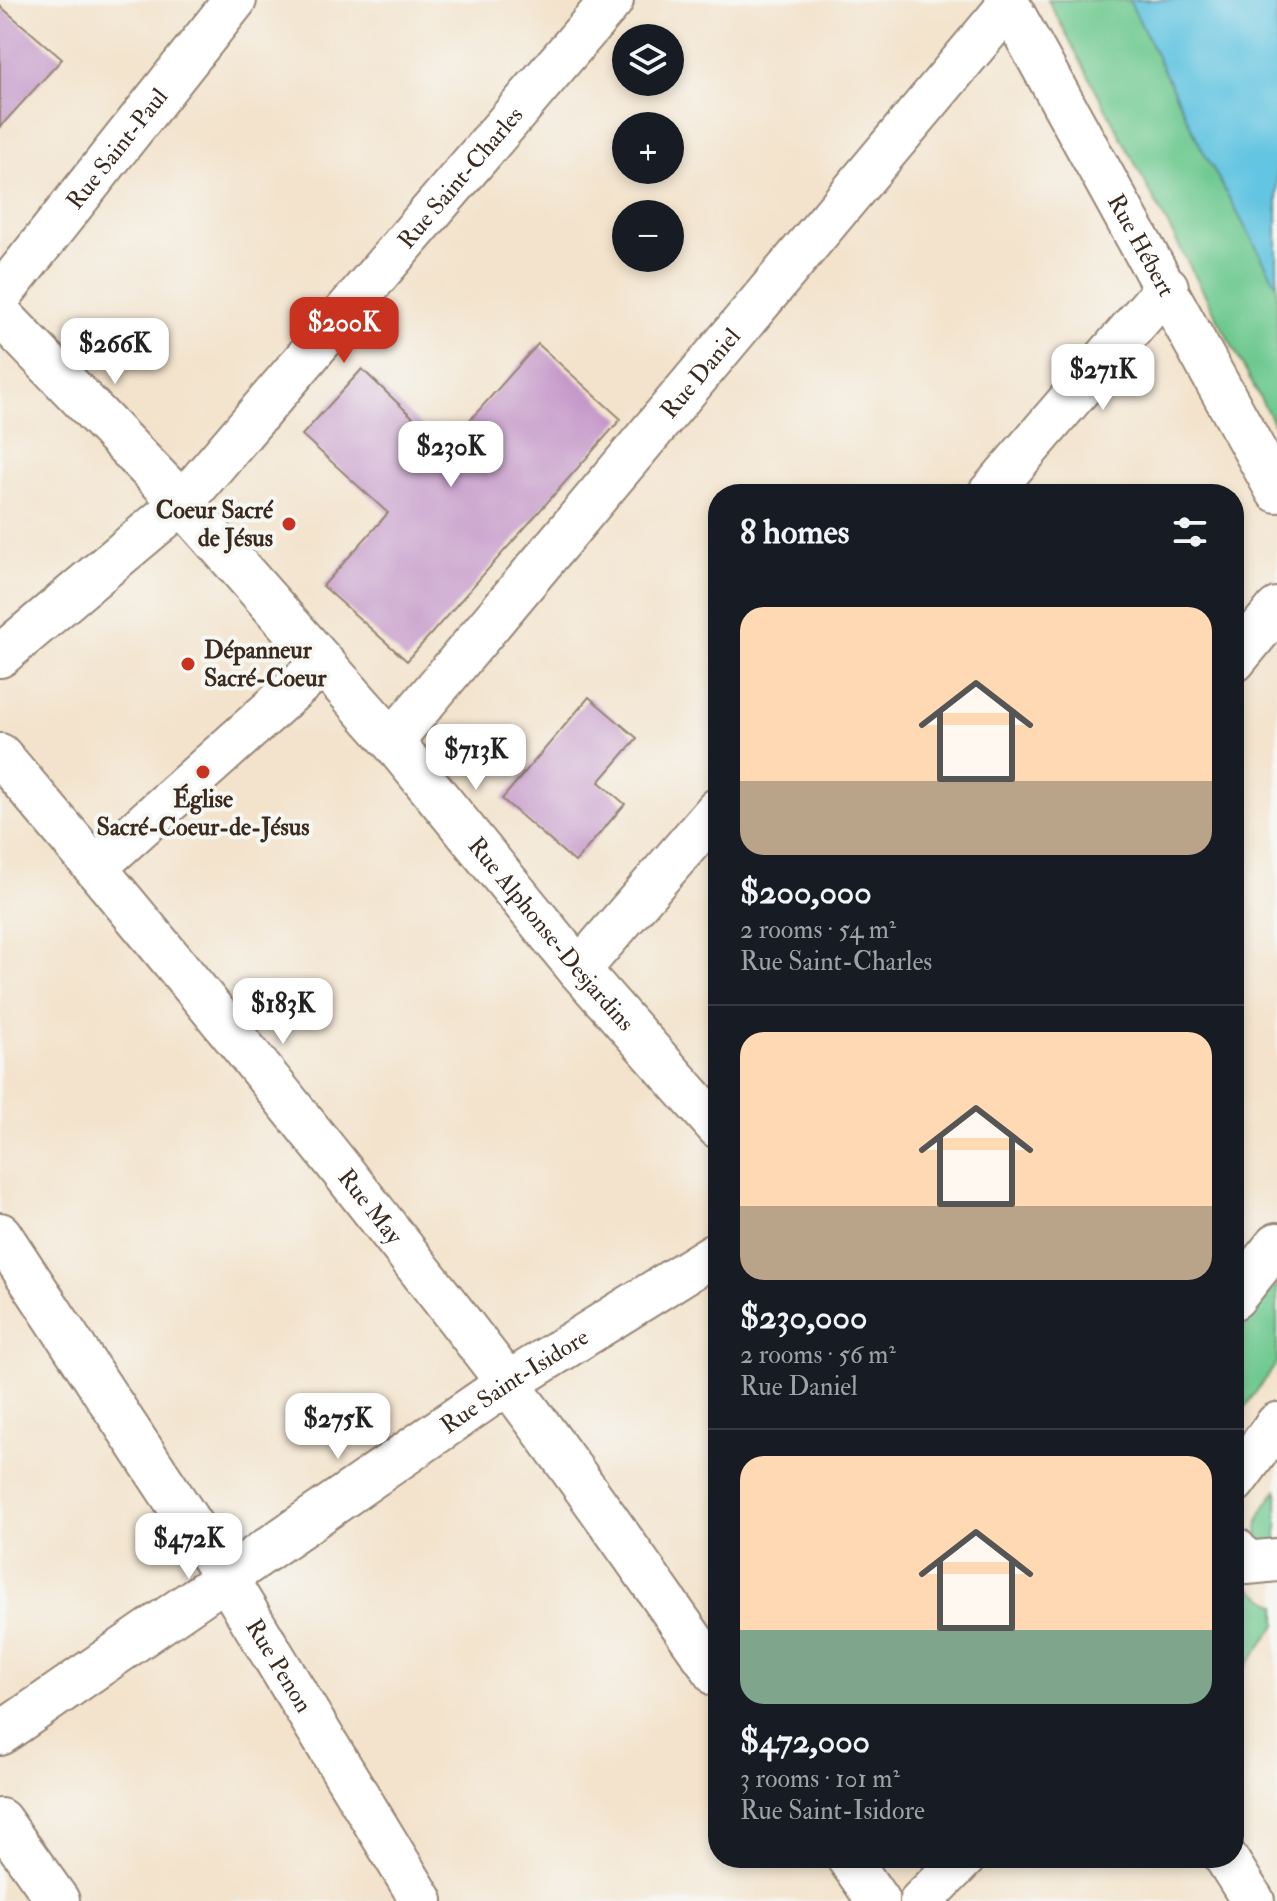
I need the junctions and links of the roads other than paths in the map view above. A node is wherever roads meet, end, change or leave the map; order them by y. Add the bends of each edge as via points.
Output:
1 (235, 0) edge
2 (612, 0) edge
3 (1007, 2) edge
4 (1167, 287) junction
5 (0, 296) edge
6 (0, 314) edge
7 (998, 484) edge
8 (1277, 491) edge
9 (182, 503) junction
10 (1277, 609) edge
11 (1244, 649) edge
12 (0, 656) edge
13 (323, 663) junction
14 (392, 741) junction
15 (0, 755) edge
16 (708, 821) edge
17 (96, 867) junction
18 (579, 970) junction
19 (708, 1116) edge
20 (0, 1234) edge
21 (1277, 1244) edge
22 (708, 1258) edge
23 (1244, 1285) edge
24 (508, 1383) junction
25 (1277, 1424) edge
26 (1244, 1469) edge
27 (1244, 1560) edge
28 (1277, 1560) edge
29 (226, 1578) junction
30 (708, 1662) edge
31 (0, 1734) edge
32 (0, 1820) edge
33 (855, 1868) edge
34 (954, 1868) edge
35 (1232, 1868) edge
36 (58, 1901) edge
37 (422, 1901) edge
38 (878, 1901) edge
39 (921, 1901) edge
40 (1253, 1901) edge

1 - 5 street, Rue Saint-Paul
2 - 9 street, Rue Saint-Charles
3 - 4 street, Rue Hébert
3 - 14 street, Rue Daniel
4 - 7 street
4 - 8 street, Rue Hébert
6 - 9 street, Rue Alphonse-Desjardins
9 - 12 street, Rue Saint-Charles
9 - 13 street, Rue Alphonse-Desjardins
10 - 11 street
13 - 14 street, Rue Alphonse-Desjardins
13 - 17 street
14 - 18 street, Rue Alphonse-Desjardins
15 - 17 street, Rue May
16 - 18 street
17 - 24 street, Rue May
18 - 19 street, Rue Alphonse-Desjardins
20 - 29 street, Rue Penon
21 - 23 street
22 - 24 street, Rue Saint-Isidore
24 - 29 street, Rue Saint-Isidore
24 - 30 street, Rue May
25 - 26 street
27 - 28 street
29 - 31 street, Rue Saint-Isidore
29 - 37 street, Rue Penon
32 - 36 street
33 - 38 street
34 - 39 street
35 - 40 street

